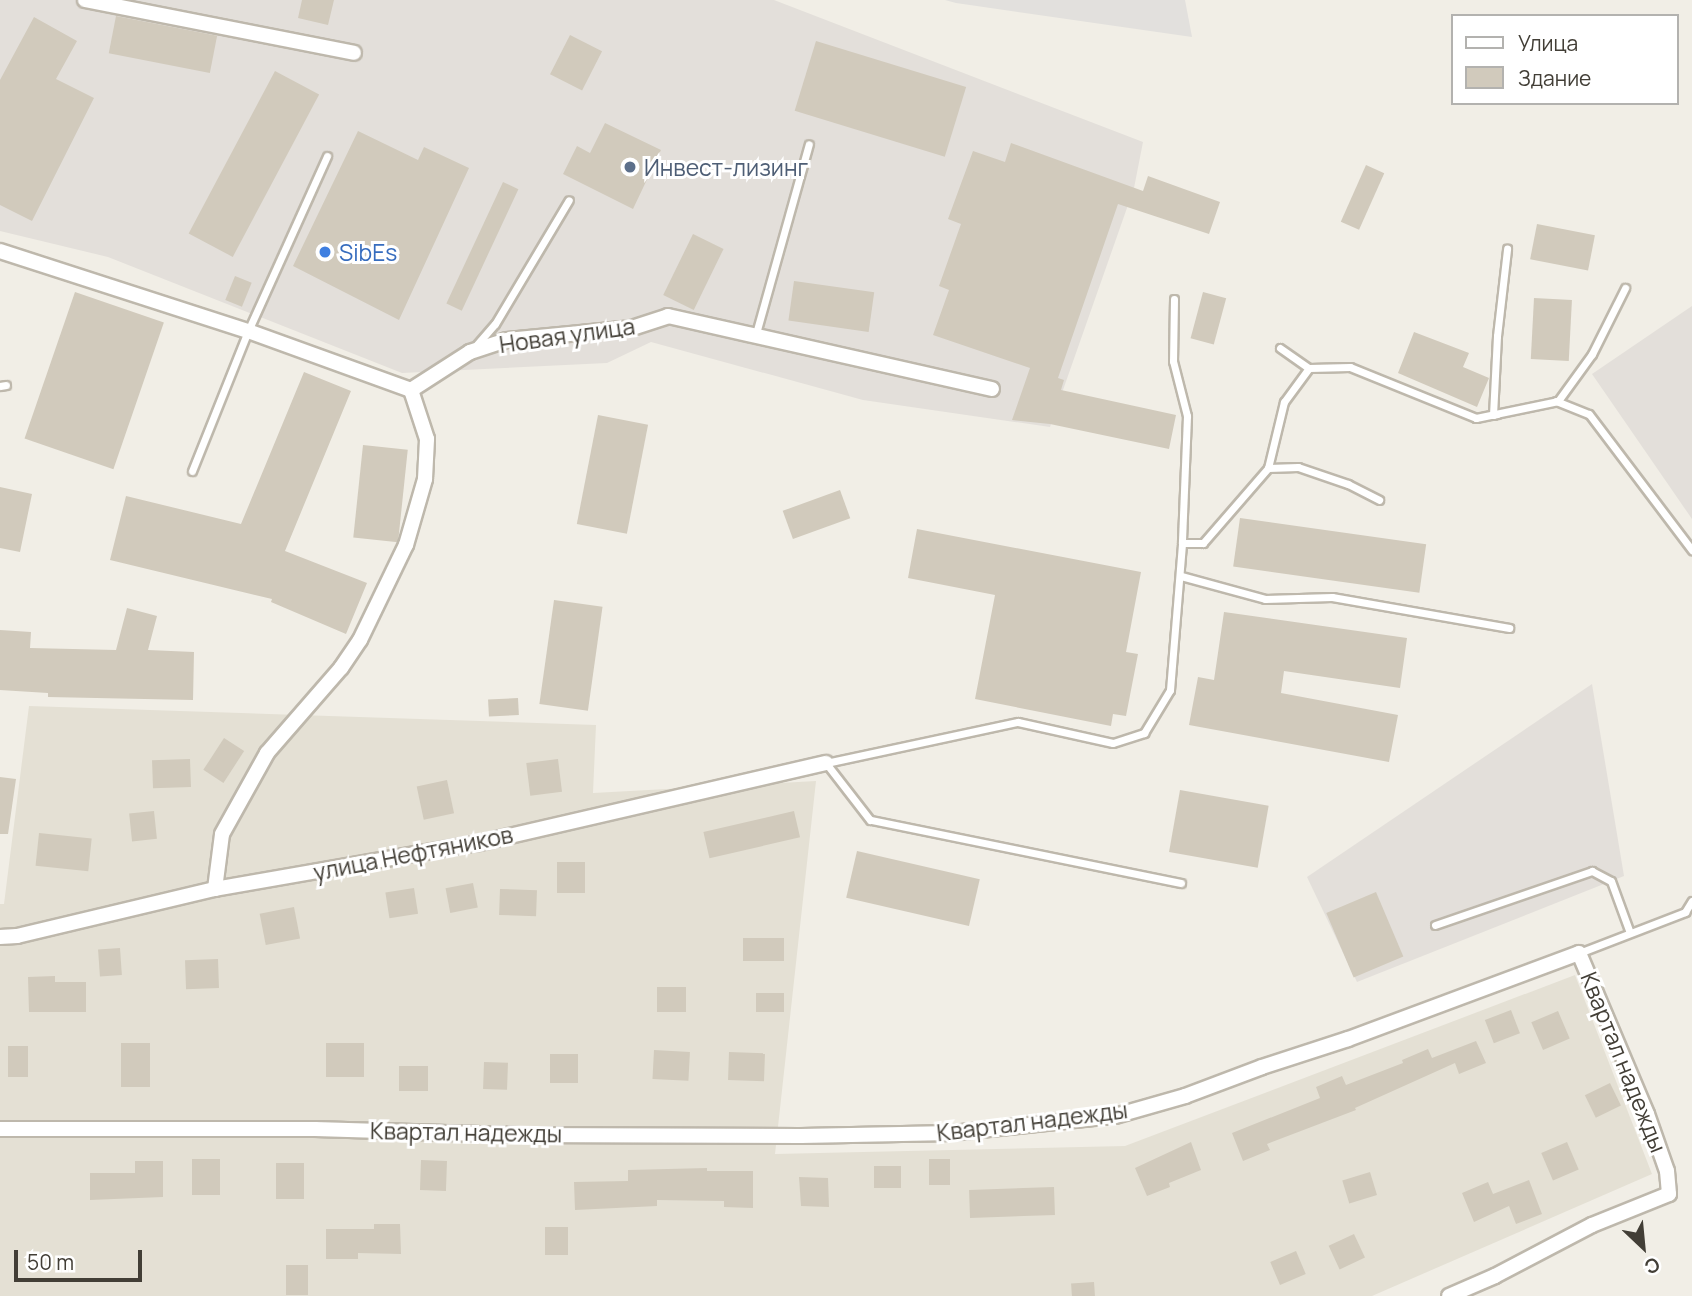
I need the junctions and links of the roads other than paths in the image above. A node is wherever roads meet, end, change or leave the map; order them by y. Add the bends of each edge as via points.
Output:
1 (85, 0) edge
2 (354, 53) dead end
3 (809, 144) dead end
4 (327, 156) dead end
5 (569, 200) dead end
6 (1507, 249) dead end
7 (0, 251) edge
8 (1625, 288) dead end
9 (1174, 299) dead end
10 (248, 331) junction
11 (754, 338) junction
12 (1280, 348) dead end
13 (470, 352) junction
14 (1309, 369) junction
15 (992, 389) dead end
16 (411, 390) junction
17 (1558, 401) junction
18 (1493, 415) junction
19 (1268, 468) junction
20 (192, 471) dead end
21 (1379, 500) dead end
22 (1182, 543) junction
23 (1692, 550) edge
24 (1181, 576) junction
25 (1509, 628) dead end
26 (826, 763) junction
27 (1181, 883) dead end
28 (215, 889) junction
29 (1692, 901) edge
30 (1435, 925) dead end
31 (1630, 933) junction
32 (0, 937) edge
33 (1579, 953) junction
34 (0, 1129) edge
35 (1449, 1296) edge

1 - 2 street
3 - 11 lane
4 - 10 lane
5 - 13 lane via 495,324
6 - 18 lane
7 - 10 street
8 - 17 lane via 1592,354
9 - 22 lane via 1173,361 1186,416
10 - 16 street
10 - 20 lane
11 - 13 street, Новая улица via 668,317 632,328 507,340
11 - 15 street, Новая улица
12 - 14 lane
13 - 16 street, Новая улица
14 - 18 lane via 1350,367 1476,418
14 - 19 lane via 1284,402
16 - 28 street via 427,439 425,479 406,545 360,640 267,753 222,834
17 - 18 lane
17 - 23 lane via 1588,414
19 - 21 lane via 1298,467
19 - 22 lane via 1203,543
22 - 24 lane
24 - 25 lane via 1265,599 1332,597
24 - 26 lane via 1170,690 1144,733 1114,743 1018,722
26 - 27 lane via 870,820
26 - 28 street, улица Нефтяников via 479,843
28 - 32 street, улица Нефтяников
29 - 31 lane via 1685,912
30 - 31 lane via 1592,871 1611,881
31 - 33 lane
33 - 34 street, Квартал надежды via 1348,1040 1115,1116 953,1133 801,1136
33 - 35 street, Квартал надежды via 1647,1114 1667,1171 1669,1194 1592,1225

